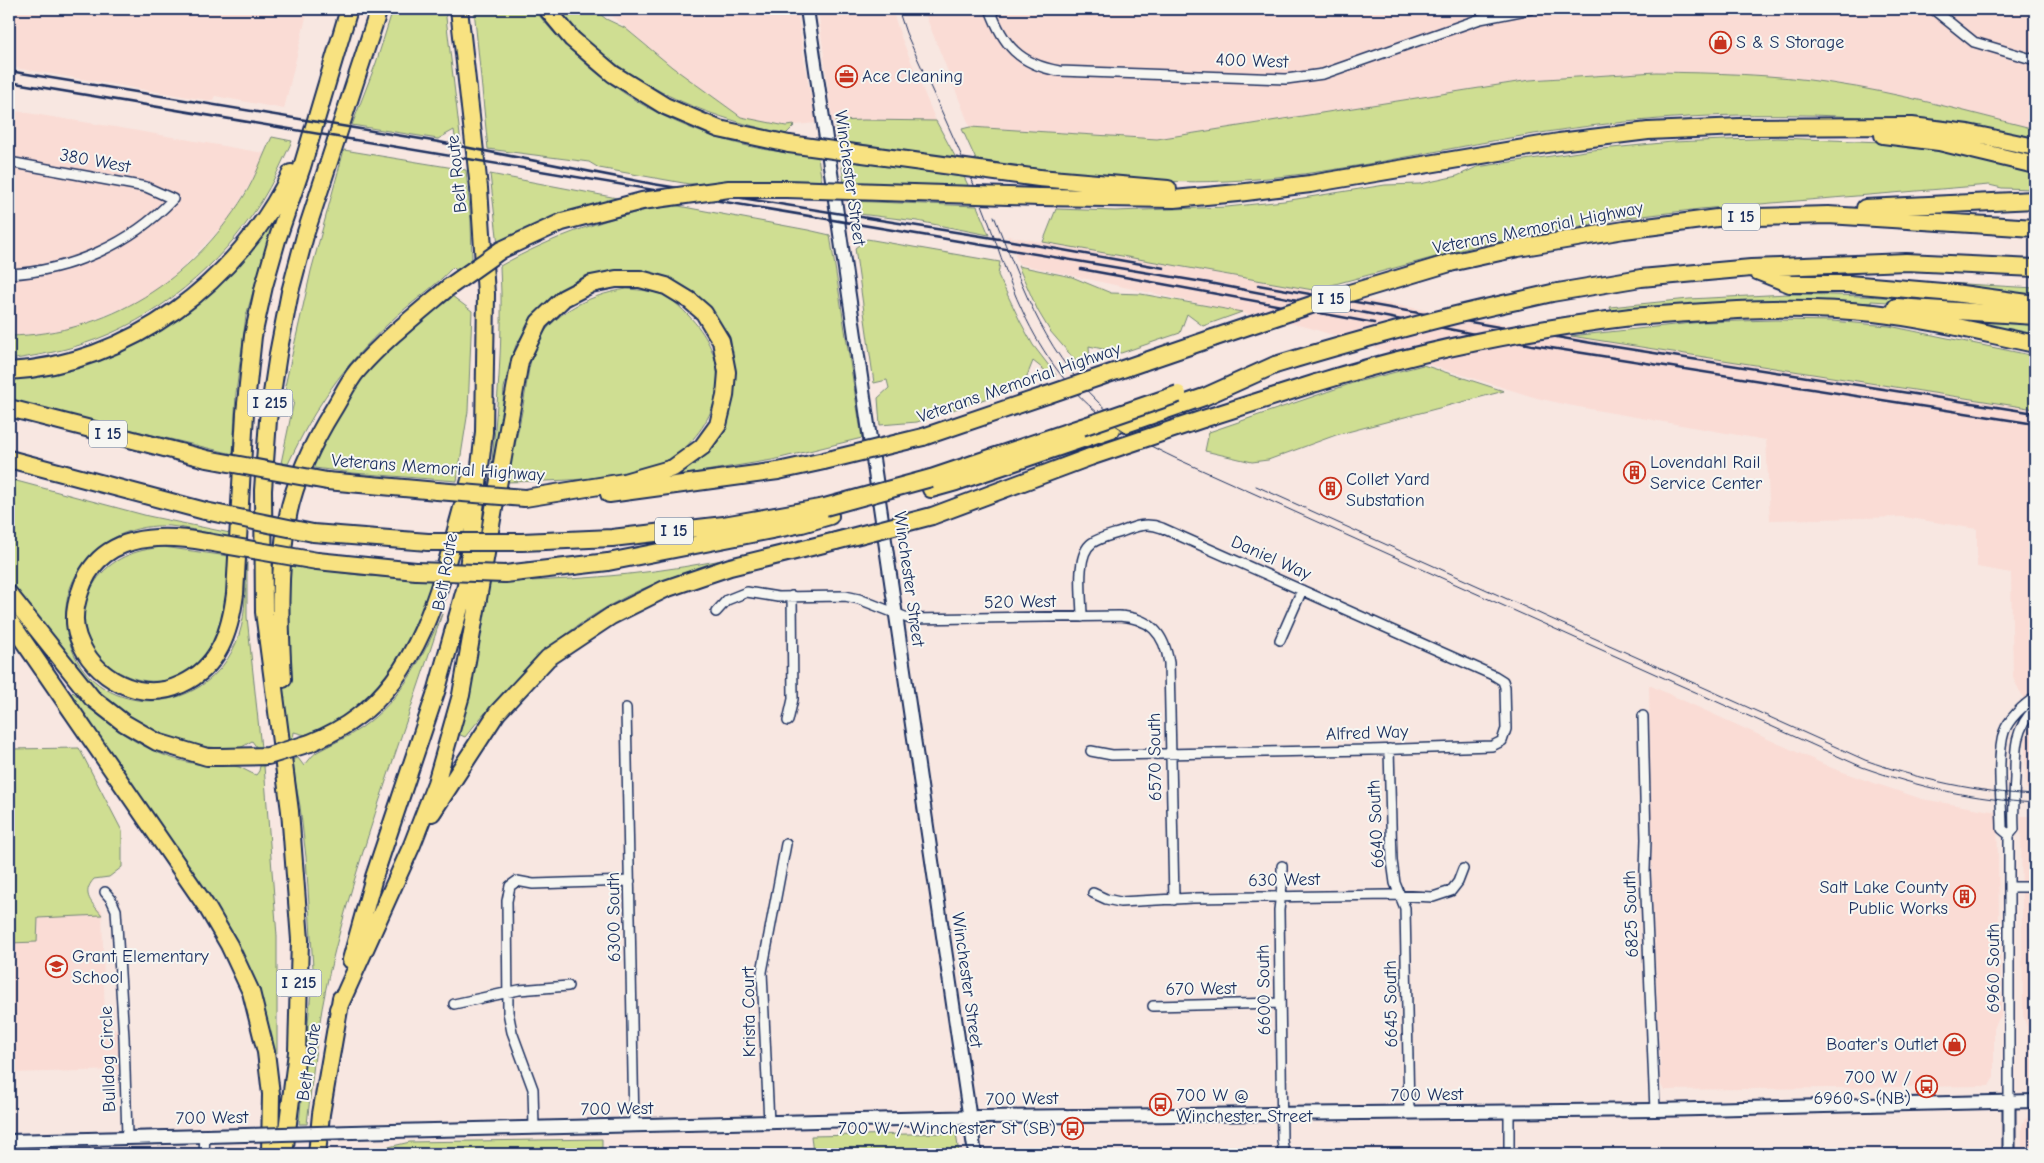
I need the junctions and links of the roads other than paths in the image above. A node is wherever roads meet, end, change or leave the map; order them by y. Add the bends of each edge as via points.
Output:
1 (349, 9) edge
2 (379, 9) edge
3 (459, 9) edge
4 (547, 9) edge
5 (807, 9) edge
6 (990, 9) edge
7 (1531, 9) edge
8 (1933, 9) edge
9 (2035, 60) edge
10 (334, 61) junction
11 (1817, 126) junction
12 (2035, 147) edge
13 (9, 162) edge
14 (2035, 165) edge
15 (1238, 193) junction
16 (2035, 200) edge
17 (1717, 218) junction
18 (2035, 228) edge
19 (1750, 268) junction
20 (2035, 268) edge
21 (9, 274) edge
22 (2035, 304) edge
23 (1809, 308) junction
24 (2035, 316) edge
25 (2035, 344) edge
26 (1275, 366) junction
27 (9, 371) edge
28 (9, 408) edge
29 (484, 432) junction
30 (9, 459) edge
31 (931, 483) junction
32 (525, 498) junction
33 (827, 511) junction
34 (1302, 590) junction
35 (9, 594) edge
36 (792, 596) junction
37 (716, 612) dead end
38 (896, 612) junction
39 (1082, 617) junction
40 (9, 620) edge
41 (1144, 622) joint
42 (1280, 640) dead end
43 (1503, 681) joint
44 (2035, 698) edge
45 (626, 708) dead end
46 (2035, 709) edge
47 (1643, 716) dead end
48 (788, 721) dead end
49 (1389, 749) junction
50 (1091, 751) dead end
51 (1171, 753) junction
52 (290, 811) junction
53 (2009, 835) junction
54 (786, 844) dead end
55 (412, 845) junction
56 (1282, 866) dead end
57 (1463, 869) dead end
58 (630, 881) junction
59 (2009, 887) junction
60 (2035, 887) edge
61 (105, 892) dead end
62 (1093, 892) dead end
63 (1401, 896) junction
64 (1280, 897) junction
65 (1174, 900) junction
66 (568, 986) dead end
67 (508, 992) junction
68 (1280, 1003) junction
69 (454, 1004) dead end
70 (1153, 1006) dead end
71 (338, 1009) junction
72 (2009, 1101) junction
73 (2035, 1101) edge
74 (1655, 1110) junction
75 (1509, 1111) junction
76 (1409, 1112) junction
77 (1281, 1114) junction
78 (970, 1117) junction
79 (769, 1123) junction
80 (634, 1126) junction
81 (534, 1128) junction
82 (205, 1135) junction
83 (127, 1137) junction
84 (9, 1141) edge
85 (204, 1154) edge
86 (270, 1154) edge
87 (284, 1154) edge
88 (317, 1154) edge
89 (975, 1154) edge
90 (1284, 1154) edge
91 (1509, 1154) edge
92 (2009, 1154) edge

1 - 10 highway
2 - 52 highway, Belt Route / I 215 via 290,292 268,420 263,490 264,612
3 - 29 highway, Belt Route / I 215 via 484,236
4 - 15 highway, bridge via 572,39 612,74 666,106 719,129 789,144 1039,178
5 - 38 main road, Winchester Street
6 - 7 street, 400 West via 998,31 1010,47 1043,68 1286,80 1323,74 1480,19
8 - 9 street via 1974,42
10 - 27 highway via 294,167 279,197 254,236 215,278 180,308 128,338 70,360
10 - 33 highway, bridge via 277,240 253,336 245,413 235,594 224,642 216,658 200,673 173,689 141,691 125,686 97,669 78,636 77,602 81,587 99,560 109,552 142,538 183,538 207,542 317,561 416,571 505,574 608,562 802,524
11 - 12 highway via 1912,126 1968,133
11 - 14 highway via 1939,142
11 - 15 highway via 1638,132
13 - 21 street, 380 West via 146,187 173,199 147,223 115,244 59,266
15 - 52 highway, bridge via 1174,199 1039,198 729,189 642,201 553,226 501,250 449,287 395,332 356,373 304,464 287,519 281,570 280,620
16 - 17 highway
17 - 18 highway, Veterans Memorial Highway / I 15 via 1828,214
17 - 32 highway, Veterans Memorial Highway / I 15, bridge via 1518,248 1450,263 1323,301 924,438 778,471 617,493
19 - 20 highway, I 15 via 1906,262
19 - 22 highway via 1790,284 1848,284
19 - 26 highway, I 15, bridge via 1641,278 1552,293 1476,309
23 - 24 highway via 1883,307
23 - 25 highway via 1877,313
23 - 55 highway, bridge via 1631,317 1548,328 1474,341 1367,367 1203,419 932,516 730,567 665,588 611,616 548,658 497,713
26 - 31 highway, I 15, bridge via 1178,394
26 - 31 highway via 1140,420 956,482
28 - 32 highway, Veterans Memorial Highway / I 15, bridge via 208,459 326,481
29 - 35 highway, bridge via 431,612 419,641 376,701 358,717 310,743 268,756 207,757 157,742 92,698
29 - 71 highway, Belt Route / I 215 via 466,586 437,688 374,877
30 - 33 highway, I 15, bridge via 204,511 313,533 428,542 612,538
31 - 33 highway, I 15, bridge
32 - 55 highway via 624,482 673,468 702,447 718,425 727,372 721,341 704,312 666,286 640,279 616,279 591,284 564,298 539,322 520,361 461,695 436,783
34 - 39 street, Daniel Way via 1162,528 1140,525 1096,541 1084,553
34 - 42 street
34 - 43 street, Daniel Way
36 - 37 street, 520 West via 747,592 727,600
36 - 38 street, 520 West via 845,596
36 - 48 street via 793,700
38 - 39 street, 520 West via 910,619
38 - 78 main road, Winchester Street
39 - 41 street, 520 West via 1132,617
40 - 86 highway via 208,909 229,945 251,992 266,1052 271,1094
41 - 51 street, 6570 South via 1156,630 1167,649
43 - 49 street, Alfred Way via 1506,729 1504,739 1499,743
44 - 53 street, 6960 South via 2004,731 2001,753 2002,829
45 - 58 street, 6300 South
46 - 53 street, 6960 South via 2017,736 2014,829
47 - 74 street, 6825 South via 1645,871
49 - 51 street, Alfred Way
49 - 63 street, 6640 South via 1392,861 1395,883
50 - 51 street, Alfred Way via 1112,755
51 - 65 street, 6570 South
52 - 87 highway, Belt Route / I 215 via 300,940 297,1052
53 - 59 street, 6960 South
54 - 79 street, Krista Court via 762,972
55 - 71 highway
56 - 64 street, 6600 South
57 - 63 street, 630 West via 1455,887 1445,894
58 - 67 street via 533,884 518,881 510,886
58 - 80 street, 6300 South
59 - 60 street
59 - 72 street, 6960 South
61 - 83 street, Bulldog Circle via 116,910
62 - 65 street, 630 West via 1120,902
63 - 64 street, 630 West
63 - 76 street, 6645 South via 1405,908
64 - 65 street, 630 West
64 - 68 street, 6600 South
66 - 67 street
67 - 69 street
67 - 81 street via 512,1032 533,1089
68 - 70 street, 670 West
68 - 77 street, 6600 South
71 - 88 highway, Belt Route / I 215
72 - 73 main road, 700 West
72 - 74 main road, 700 West
72 - 92 street
74 - 75 main road, 700 West
75 - 76 main road, 700 West
75 - 91 street
76 - 77 main road, 700 West
77 - 78 main road, 700 West
77 - 90 street, 6600 South
78 - 79 main road, 700 West
78 - 89 main road, Winchester Street
79 - 80 main road, 700 West
80 - 81 main road, 700 West
81 - 82 main road, 700 West, bridge
82 - 83 main road, 700 West
82 - 85 street
83 - 84 main road, 700 West

